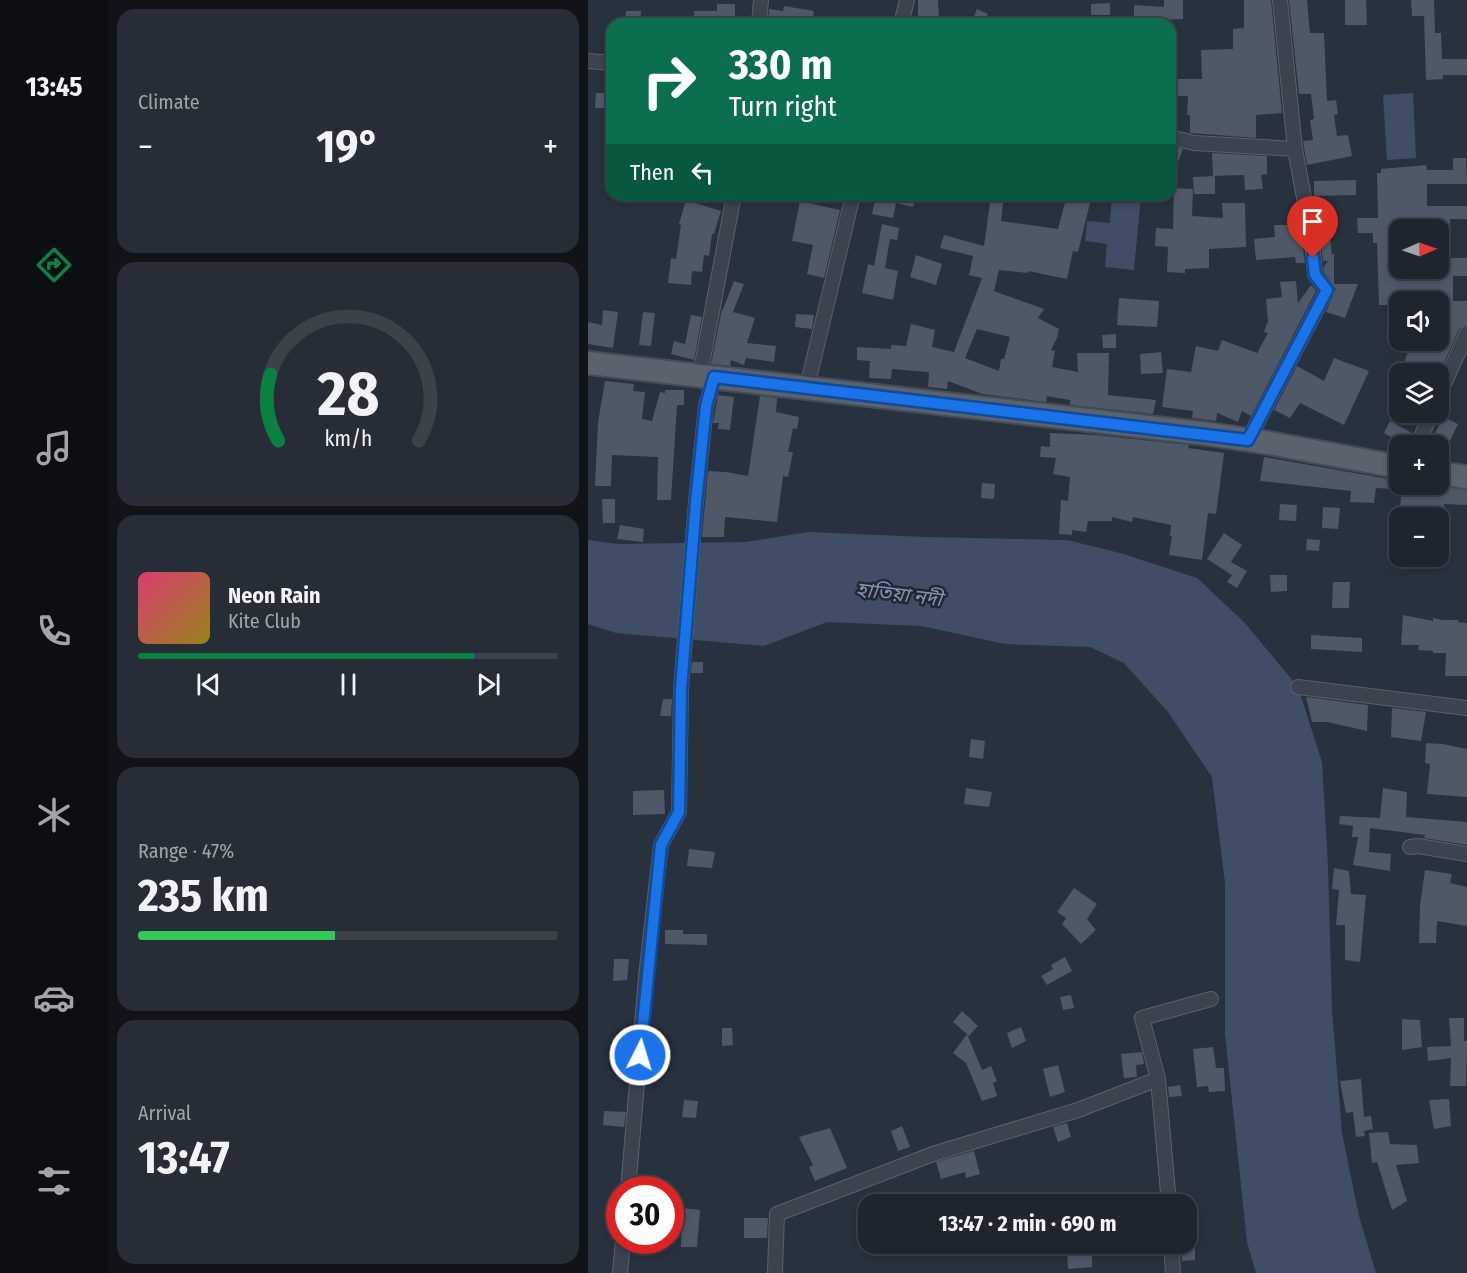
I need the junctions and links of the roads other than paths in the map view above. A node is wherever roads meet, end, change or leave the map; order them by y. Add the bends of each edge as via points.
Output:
1 (761, 0) edge
2 (907, 0) edge
3 (1280, 0) edge
4 (760, 18) edge
5 (902, 18) edge
6 (588, 61) edge
7 (606, 62) edge
8 (1176, 138) edge
9 (1294, 149) junction
10 (733, 201) edge
11 (852, 201) edge
12 (1467, 333) edge
13 (588, 363) edge
14 (1449, 373) edge
15 (707, 376) junction
16 (807, 387) junction
17 (1248, 440) junction
18 (1389, 465) edge
19 (1449, 475) edge
20 (1467, 477) edge
21 (1298, 687) dead end
22 (1467, 708) edge
23 (1410, 847) dead end
24 (1467, 854) edge
25 (1211, 999) dead end
26 (1158, 1079) junction
27 (629, 1176) edge
28 (1168, 1194) edge
29 (622, 1254) edge
30 (1172, 1254) edge
31 (620, 1273) edge
32 (775, 1273) edge
33 (1173, 1273) edge

1 - 4 street
2 - 5 street
3 - 9 street
6 - 7 street
8 - 9 street
9 - 17 street via 1315,275 1327,290
10 - 15 street
11 - 16 street
12 - 14 street
13 - 15 main road
15 - 16 main road
15 - 27 street via 681,689 679,812 661,845
16 - 17 main road
17 - 18 main road
19 - 20 main road
21 - 22 street
23 - 24 street
25 - 26 street via 1142,1018
26 - 28 street
26 - 32 street via 1078,1110 933,1154 777,1214
29 - 31 street
30 - 33 street

